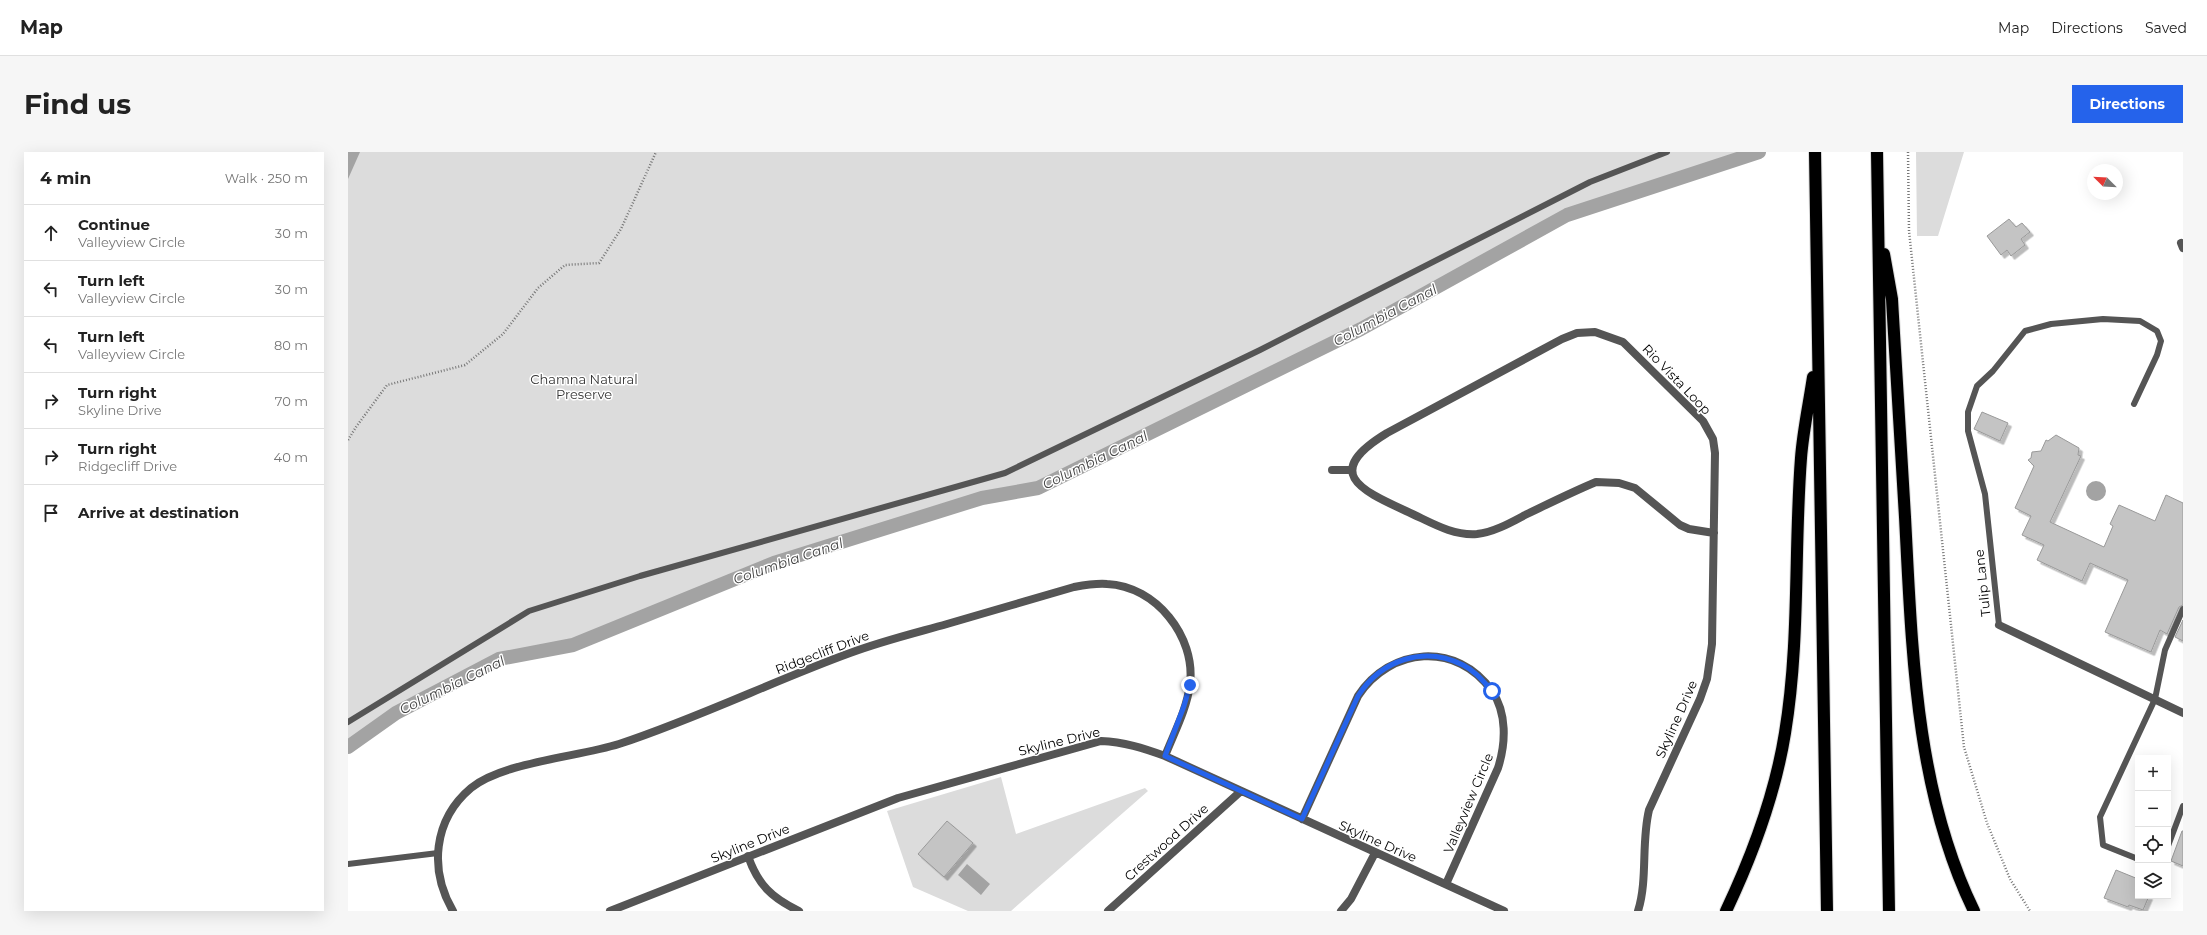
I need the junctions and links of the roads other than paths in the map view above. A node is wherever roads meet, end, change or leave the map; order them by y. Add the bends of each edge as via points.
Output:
1 (1667, 152) edge
2 (1815, 152) edge
3 (1876, 152) edge
4 (1877, 213) junction
5 (1819, 344) junction
6 (2134, 404) dead end
7 (1332, 470) dead end
8 (1352, 470) junction
9 (1714, 533) junction
10 (2183, 609) edge
11 (1999, 626) joint
12 (2155, 700) junction
13 (2183, 712) edge
14 (348, 722) edge
15 (1165, 756) junction
16 (1241, 792) junction
17 (2183, 806) edge
18 (1302, 819) junction
19 (2171, 838) edge
20 (438, 853) junction
21 (1375, 853) junction
22 (748, 856) junction
23 (2135, 858) edge
24 (348, 864) edge
25 (1446, 884) junction
26 (453, 911) edge
27 (610, 911) edge
28 (799, 911) edge
29 (1108, 911) edge
30 (1341, 911) edge
31 (1504, 911) edge
32 (1638, 911) edge
33 (1726, 911) edge
34 (1827, 911) edge
35 (1889, 911) edge
36 (1974, 911) edge

1 - 14 lane via 1590,182 1260,350 1005,473 640,576 529,611
2 - 5 highway
3 - 4 highway
4 - 35 highway
4 - 36 highway via 1892,299 1909,596 1926,756 1952,858
5 - 33 highway via 1800,457 1792,671 1785,734 1775,779 1756,842
5 - 34 highway
6 - 11 lane, Tulip Lane via 2161,341 2157,332 2140,322 2102,319 2051,324 2025,331 1994,370 1977,386 1968,412 1968,431 1985,494
7 - 8 street
8 - 9 street via 1355,481 1371,495 1459,533 1489,532 1596,482 1607,481 1635,488 1680,525
8 - 9 street, Rio Vista Loop via 1355,458 1387,433 1562,339 1577,333 1595,332 1623,342 1703,421 1713,439 1715,454
9 - 32 street, Skyline Drive via 1712,644 1707,679 1649,810
10 - 12 lane via 2165,650
11 - 12 street, Tulip Lane
12 - 13 street, Tulip Lane
12 - 23 lane via 2100,817 2103,845
15 - 16 street, Skyline Drive
15 - 20 street, Ridgecliff Drive via 1190,685 1190,665 1184,640 1167,613 1144,596 1125,587 1108,584 1074,587 876,644 616,745 486,778 456,804 447,819
15 - 22 street, Skyline Drive via 1117,742 1101,741 1084,745 898,798
16 - 18 street, Skyline Drive
16 - 29 street, Crestwood Drive
17 - 19 lane
18 - 21 street, Skyline Drive
18 - 25 street, Valleyview Circle via 1358,696 1367,683 1394,663 1409,658 1445,658 1463,665 1478,675 1492,691 1501,712 1503,751 1498,768
20 - 24 lane
20 - 26 street, Ridgecliff Drive via 440,880 444,895
21 - 25 street, Skyline Drive
21 - 30 street via 1351,899
22 - 27 street, Skyline Drive
22 - 28 street via 759,881 782,902
25 - 31 street, Skyline Drive

